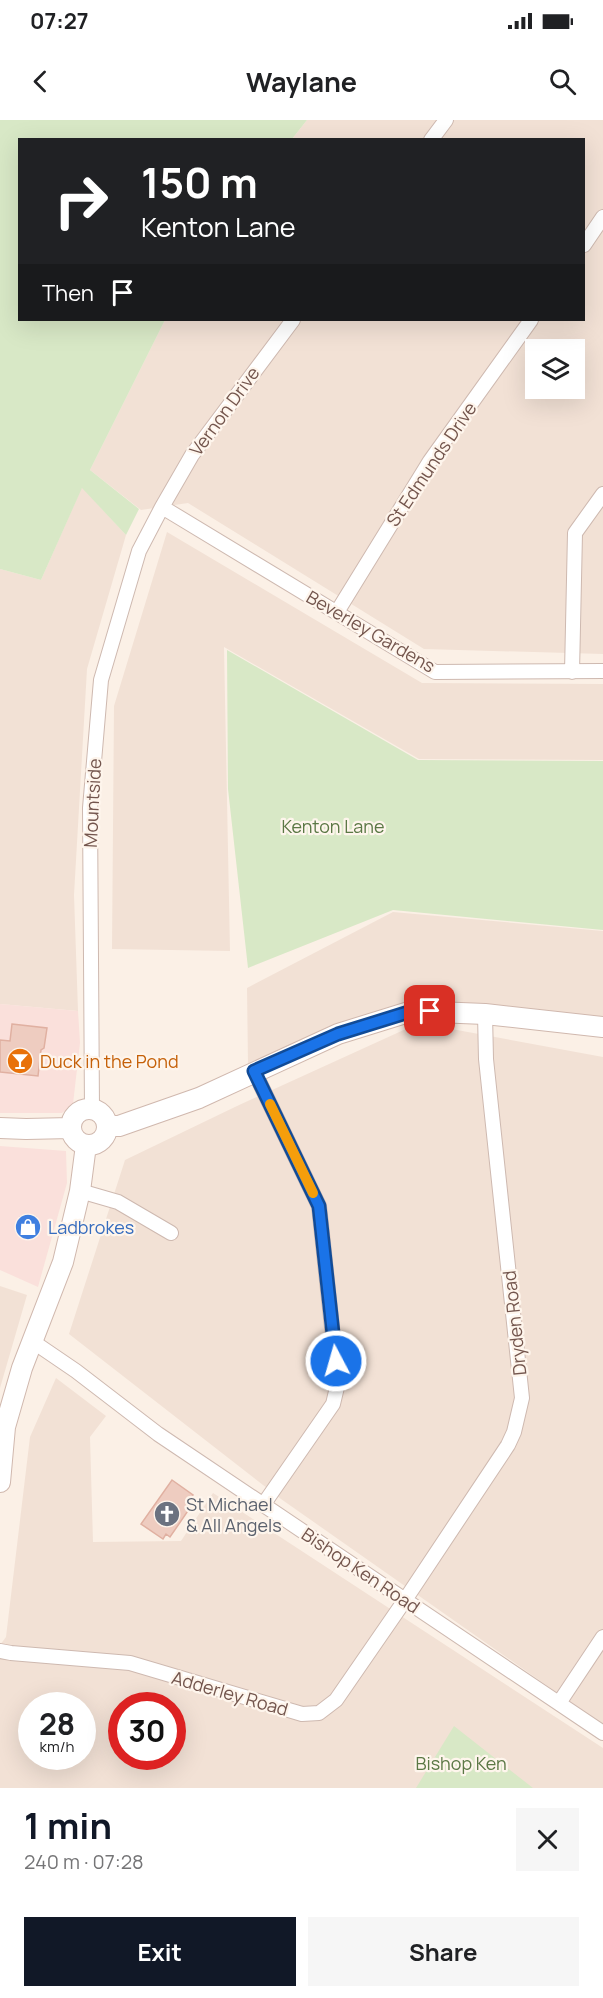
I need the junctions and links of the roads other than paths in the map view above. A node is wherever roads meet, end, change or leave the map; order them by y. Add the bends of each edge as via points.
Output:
1 (446, 120) edge
2 (432, 138) edge
3 (603, 218) edge
4 (585, 244) edge
5 (291, 321) edge
6 (530, 321) edge
7 (603, 494) edge
8 (162, 507) junction
9 (337, 612) junction
10 (603, 671) edge
11 (572, 672) junction
12 (484, 1014) junction
13 (603, 1026) edge
14 (254, 1071) junction
15 (92, 1109) junction
16 (107, 1126) junction
17 (0, 1128) edge
18 (71, 1128) junction
19 (86, 1145) junction
20 (80, 1191) junction
21 (171, 1233) dead end
22 (32, 1341) junction
23 (0, 1482) edge
24 (263, 1504) junction
25 (405, 1600) junction
26 (603, 1637) edge
27 (0, 1651) edge
28 (560, 1703) junction
29 (603, 1733) edge

1 - 2 street
3 - 4 street
5 - 8 street, Vernon Drive via 192,455
6 - 9 street, St Edmunds Drive via 430,460
7 - 11 street via 575,533
8 - 9 street, Beverley Gardens
8 - 15 street, Mountside via 138,551 101,680 90,808
9 - 11 street, Beverley Gardens via 435,672
10 - 11 street, Beverley Gardens
12 - 13 street
12 - 14 street via 412,1011 338,1034
12 - 25 street, Dryden Road via 522,1398 508,1445
14 - 16 street via 199,1098 119,1126
14 - 24 street via 319,1206 338,1383 333,1404
15 - 16 street via 102,1115
15 - 18 street via 77,1113
16 - 19 street via 100,1140
17 - 18 street
18 - 19 street via 74,1137
19 - 20 street
20 - 21 street via 118,1202
20 - 22 street via 63,1262
22 - 23 street via 5,1427
22 - 24 street, Bishop Ken Road via 158,1434
24 - 25 street, Bishop Ken Road
25 - 27 street, Adderley Road via 336,1700 319,1713 302,1714 130,1663
25 - 28 street, Bishop Ken Road
26 - 28 street
28 - 29 street, Bishop Ken Road

